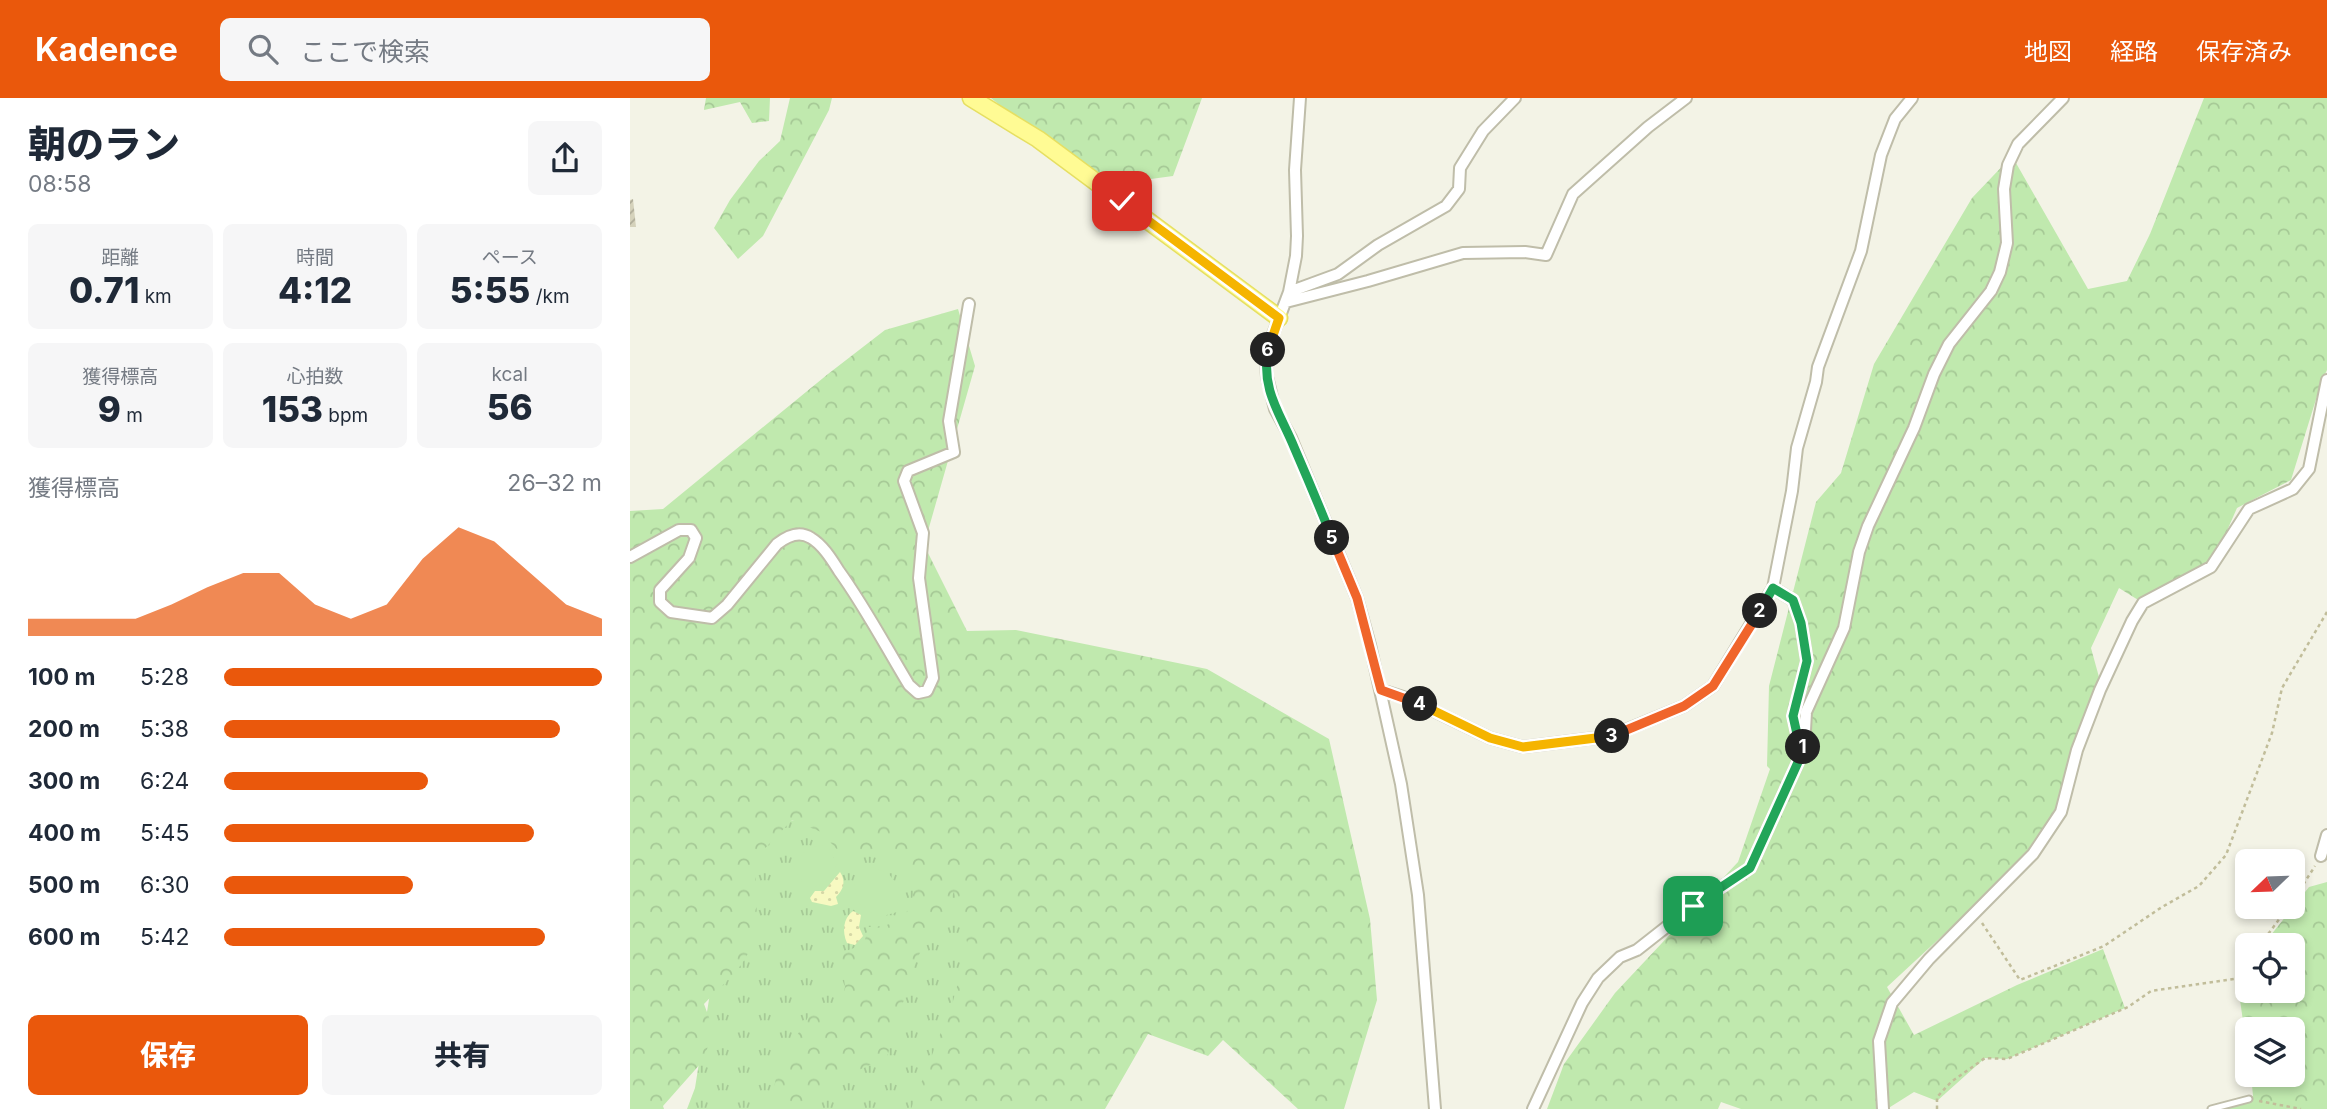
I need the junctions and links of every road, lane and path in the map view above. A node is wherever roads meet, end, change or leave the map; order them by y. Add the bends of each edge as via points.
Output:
1 (971, 98) edge
2 (1300, 98) edge
3 (1515, 98) edge
4 (1686, 98) edge
5 (1912, 98) edge
6 (2063, 98) edge
7 (1288, 297) junction
8 (969, 304) dead end
9 (1279, 318) junction
10 (2327, 380) edge
11 (630, 557) edge
12 (1773, 588) junction
13 (2327, 612) edge
14 (1381, 690) junction
15 (1804, 749) junction
16 (2327, 835) edge
17 (2321, 856) joint
18 (2305, 881) edge
19 (1975, 912) junction
20 (2235, 978) edge
21 (2249, 1099) joint
22 (1435, 1109) edge
23 (1533, 1109) edge
24 (1883, 1109) edge
25 (1937, 1109) edge
26 (2211, 1109) edge
27 (2301, 1109) edge

1 - 9 main road via 1038,139
2 - 7 street via 1297,236
3 - 7 street via 1483,131 1460,169 1459,189 1446,206 1338,274
4 - 7 street via 1573,194 1546,255 1464,253 1368,281
5 - 12 street via 1895,119 1881,155 1861,251 1818,367 1797,447
6 - 15 street via 2018,144 2008,164 2004,189 2007,243 2000,272 1991,291 1949,344 1867,526 1844,628 1806,712
7 - 9 street
8 - 11 street via 949,421 954,452 908,471 904,481 923,533 919,578 933,678 927,691 918,693 909,685 856,595 811,537 798,534 777,544 712,618 671,612 660,602 660,590 689,558 696,538 691,530 680,530
9 - 14 street via 1266,361 1270,394 1357,598
10 - 19 street via 2309,468 2293,489 2249,509 2211,567 2143,603 2100,690 2077,750 2061,812 2032,854
12 - 14 street via 1713,686 1684,706 1611,736 1523,747 1490,738
12 - 15 street via 1793,600 1801,623 1807,661 1793,716
13 - 19 path via 2282,688 2272,733 2226,855 2199,886 2104,946 2020,980
14 - 22 street via 1418,895
15 - 23 street via 1750,868 1637,950 1620,957 1598,978
16 - 17 street
17 - 18 path
19 - 24 street via 1892,1003 1879,1041
20 - 25 path via 2151,990 2128,1007 2007,1059 1985,1058 1951,1082 1937,1097
21 - 26 lane
21 - 27 path

